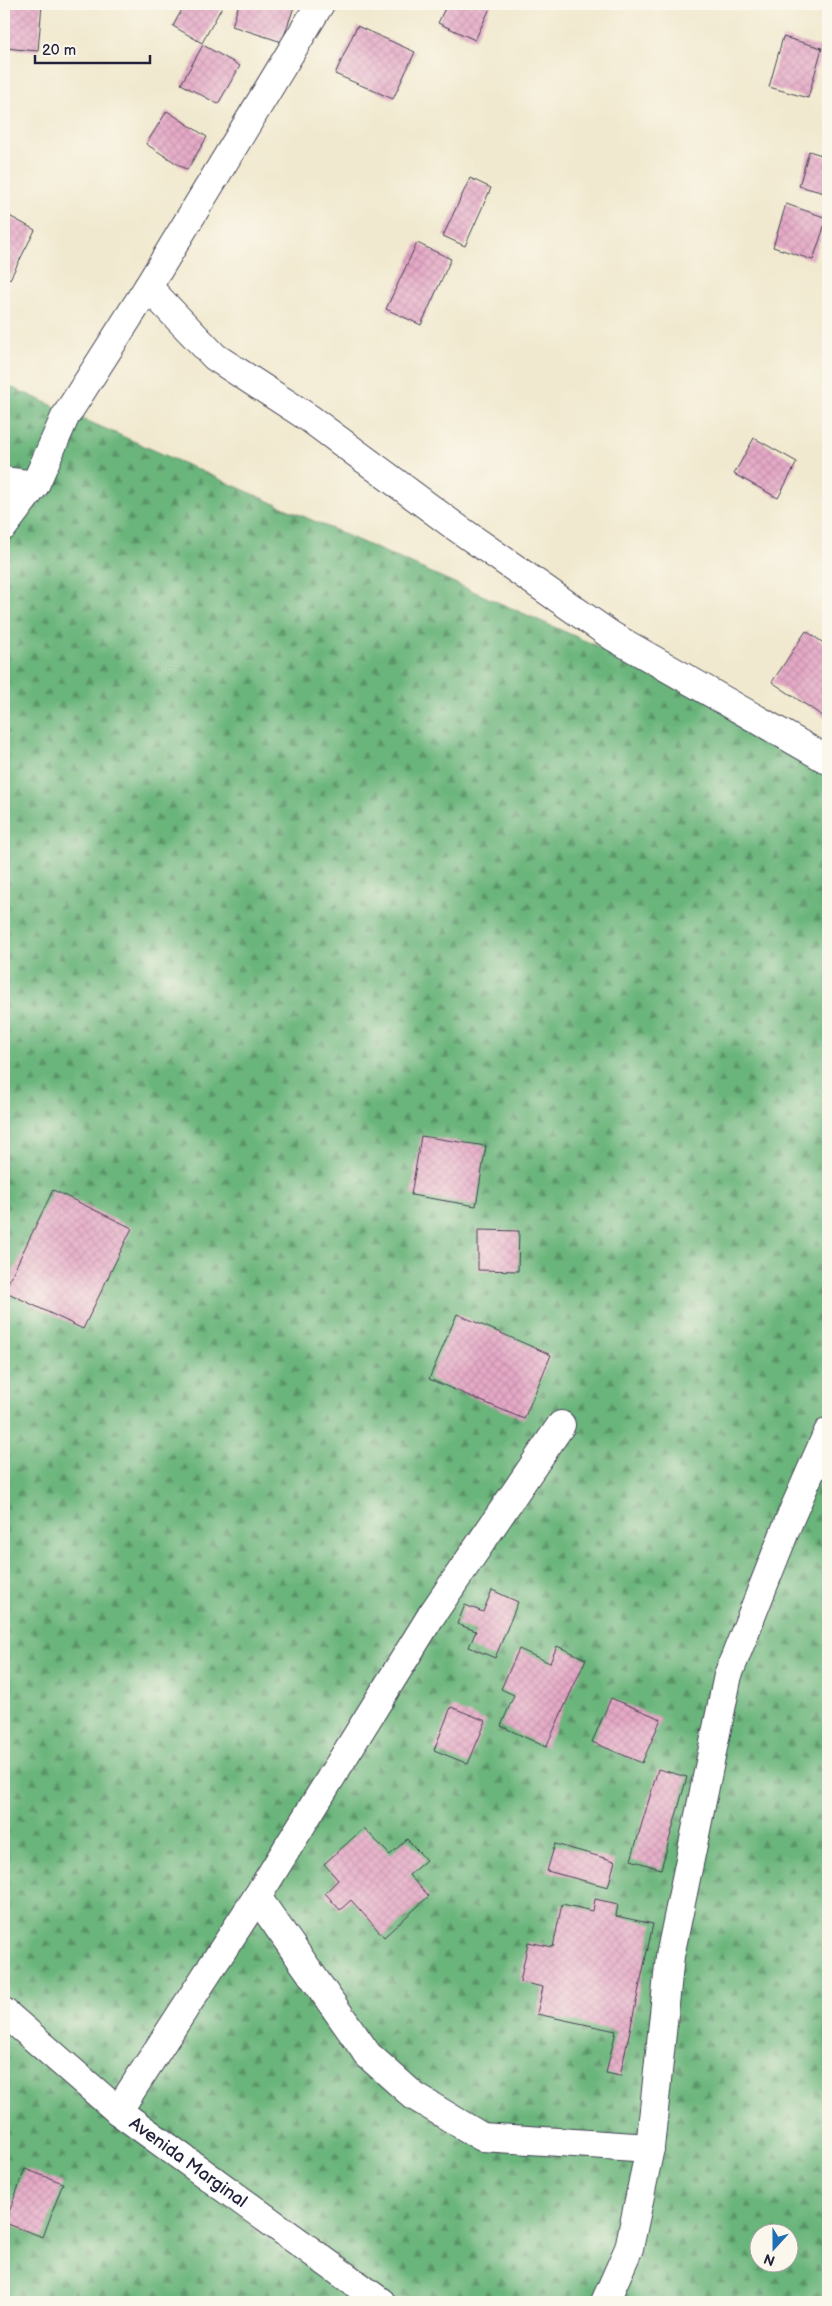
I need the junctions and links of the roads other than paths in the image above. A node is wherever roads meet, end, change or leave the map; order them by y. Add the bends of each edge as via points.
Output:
1 (320, 4) edge
2 (148, 287) junction
3 (4, 481) edge
4 (35, 485) junction
5 (4, 526) edge
6 (828, 760) edge
7 (561, 1424) dead end
8 (828, 1432) edge
9 (257, 1898) junction
10 (4, 2012) edge
11 (118, 2111) junction
12 (650, 2148) junction
13 (381, 2302) edge
14 (605, 2302) edge

1 - 2 street
2 - 4 street via 65,417
2 - 6 street via 215,357 309,418 453,525 596,625
3 - 4 street
4 - 5 street
7 - 9 street via 432,1616
8 - 12 street via 728,1675 670,1956
9 - 11 street
9 - 12 street via 368,2055 414,2096 482,2138
10 - 11 street, Avenida Marginal
11 - 13 street, Avenida Marginal
12 - 14 street via 630,2248

